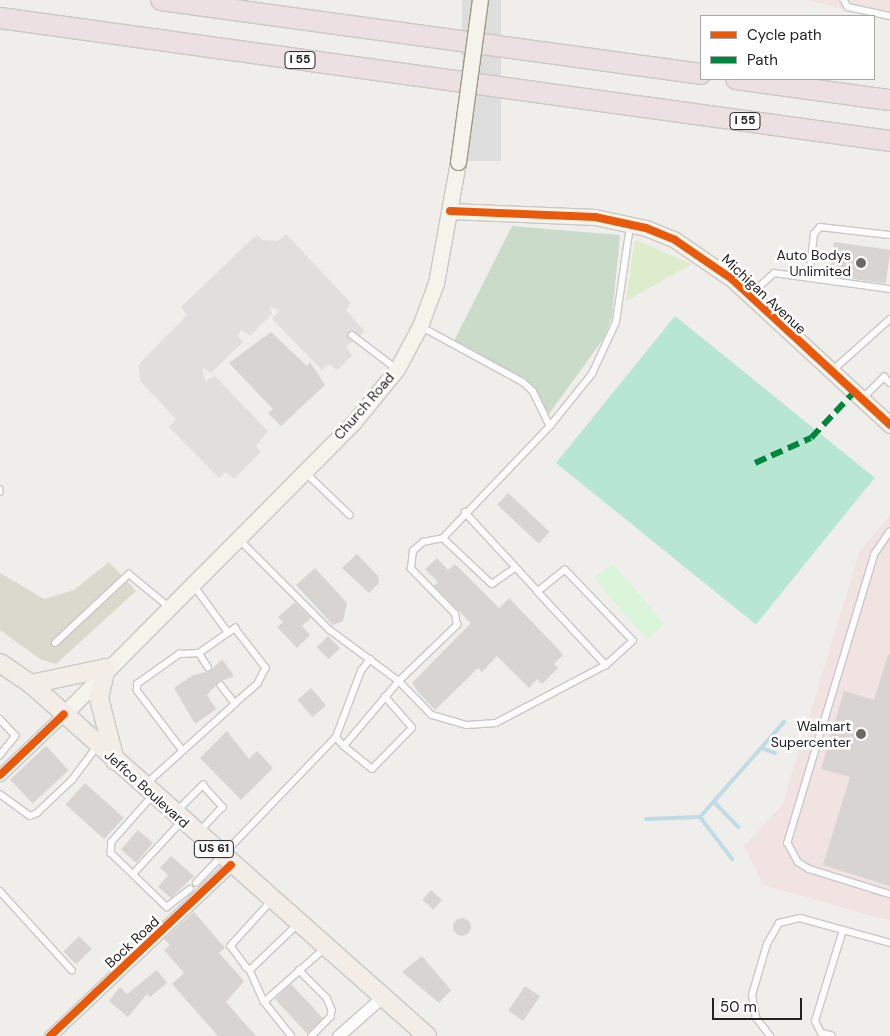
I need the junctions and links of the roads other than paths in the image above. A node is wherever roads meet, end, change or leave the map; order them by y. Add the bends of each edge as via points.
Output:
1 (161, 0) edge
2 (480, 0) edge
3 (844, 0) edge
4 (890, 16) edge
5 (0, 18) edge
6 (700, 74) edge
7 (743, 80) edge
8 (890, 100) edge
9 (890, 141) edge
10 (450, 211) junction
11 (631, 224) junction
12 (890, 234) edge
13 (809, 278) junction
14 (890, 290) edge
15 (750, 296) junction
16 (890, 318) edge
17 (420, 326) junction
18 (352, 335) dead end
19 (396, 369) junction
20 (833, 370) junction
21 (890, 383) edge
22 (863, 398) junction
23 (890, 425) edge
24 (550, 426) junction
25 (304, 471) junction
26 (465, 513) junction
27 (350, 515) dead end
28 (890, 532) edge
29 (237, 537) junction
30 (442, 538) junction
31 (515, 568) junction
32 (192, 583) junction
33 (538, 592) junction
34 (168, 606) junction
35 (228, 633) junction
36 (55, 643) dead end
37 (199, 653) junction
38 (370, 659) junction
39 (0, 663) edge
40 (606, 665) junction
41 (208, 667) dead end
42 (106, 668) junction
43 (399, 681) junction
44 (31, 684) junction
45 (221, 686) dead end
46 (385, 697) junction
47 (235, 704) junction
48 (64, 714) junction
49 (0, 719) edge
50 (336, 737) junction
51 (98, 745) junction
52 (344, 746) junction
53 (181, 749) junction
54 (0, 756) edge
55 (116, 762) junction
56 (0, 774) edge
57 (149, 790) junction
58 (0, 794) edge
59 (178, 818) junction
60 (198, 834) junction
61 (227, 861) junction
62 (133, 874) junction
63 (196, 883) dead end
64 (190, 889) dead end
65 (0, 891) edge
66 (890, 894) edge
67 (272, 901) junction
68 (298, 924) junction
69 (843, 930) junction
70 (890, 943) edge
71 (325, 948) junction
72 (72, 970) dead end
73 (250, 970) junction
74 (299, 970) junction
75 (381, 998) junction
76 (264, 1002) junction
77 (50, 1036) edge
78 (291, 1036) edge
79 (312, 1036) edge
80 (338, 1036) edge
81 (427, 1036) edge
82 (770, 1036) edge
83 (832, 1036) edge

1 - 6 highway
2 - 10 main road, Church Road, bridge
3 - 4 lane via 848,8
5 - 9 highway, I 55
7 - 8 highway
10 - 11 main road, Michigan Avenue via 595,217
10 - 17 main road, Church Road via 436,283
11 - 15 main road, Michigan Avenue via 688,246
11 - 24 lane via 616,322 592,374
12 - 13 lane via 820,228 814,234
13 - 14 lane
13 - 15 lane via 774,273
15 - 20 main road, Michigan Avenue via 794,341
16 - 20 lane
17 - 19 main road, Church Road
17 - 24 lane via 523,382 533,391
18 - 19 lane
19 - 25 main road, Church Road via 367,408
20 - 22 main road, Michigan Avenue
21 - 22 lane via 884,377
22 - 23 main road, Michigan Avenue
24 - 26 lane
25 - 27 lane
25 - 29 main road, Church Road
26 - 30 lane
26 - 31 lane
28 - 66 lane via 875,554 788,837 792,853 808,869
29 - 32 main road, Church Road
29 - 38 lane via 330,630
30 - 31 lane via 492,584
30 - 43 lane via 423,542 413,551 411,569 455,614 457,624
31 - 33 lane
32 - 34 main road, Church Road
32 - 35 lane
33 - 40 lane
33 - 40 lane via 562,569 632,639
34 - 36 lane via 129,574
34 - 42 main road, Church Road
35 - 37 lane
35 - 47 lane via 235,628 266,668 258,684
37 - 41 lane
37 - 53 lane via 179,654 137,684 137,691
38 - 43 lane
38 - 50 lane via 361,671
39 - 44 main road, Jeffco Boulevard / US 61
40 - 43 lane via 525,711 478,725 438,718
42 - 44 main road
42 - 48 main road, Church Road
42 - 55 main road via 99,698
43 - 46 lane
44 - 48 main road, Jeffco Boulevard / US 61
45 - 47 lane
46 - 52 lane
46 - 52 lane via 412,728 372,769
47 - 53 lane
48 - 51 main road, Jeffco Boulevard / US 61
48 - 56 street
49 - 54 lane via 16,736
50 - 52 lane
50 - 61 lane
51 - 55 main road, Jeffco Boulevard / US 61
51 - 58 lane via 72,780 37,814 30,816 18,810
53 - 57 lane
55 - 57 main road, Jeffco Boulevard / US 61
57 - 59 main road, Jeffco Boulevard / US 61
57 - 62 lane via 110,846
59 - 60 main road, Jeffco Boulevard / US 61
59 - 60 lane via 203,785 223,807
59 - 62 lane
60 - 61 main road, Jeffco Boulevard / US 61
61 - 63 lane
61 - 67 main road, Jeffco Boulevard / US 61
61 - 77 street, Bock Road
62 - 64 lane via 167,907
65 - 72 lane
67 - 68 main road, Jeffco Boulevard / US 61
67 - 73 lane via 231,946 230,951
68 - 71 main road, Jeffco Boulevard / US 61
68 - 73 lane
69 - 70 lane
69 - 82 lane via 800,918 779,923 767,944 752,995 756,1018
69 - 83 lane via 815,1021 821,1033
71 - 74 lane
71 - 75 main road, Jeffco Boulevard / US 61
73 - 76 lane
74 - 76 lane
74 - 79 lane via 327,998 332,1010 331,1018
75 - 80 street
75 - 81 main road, Jeffco Boulevard / US 61
76 - 78 lane

